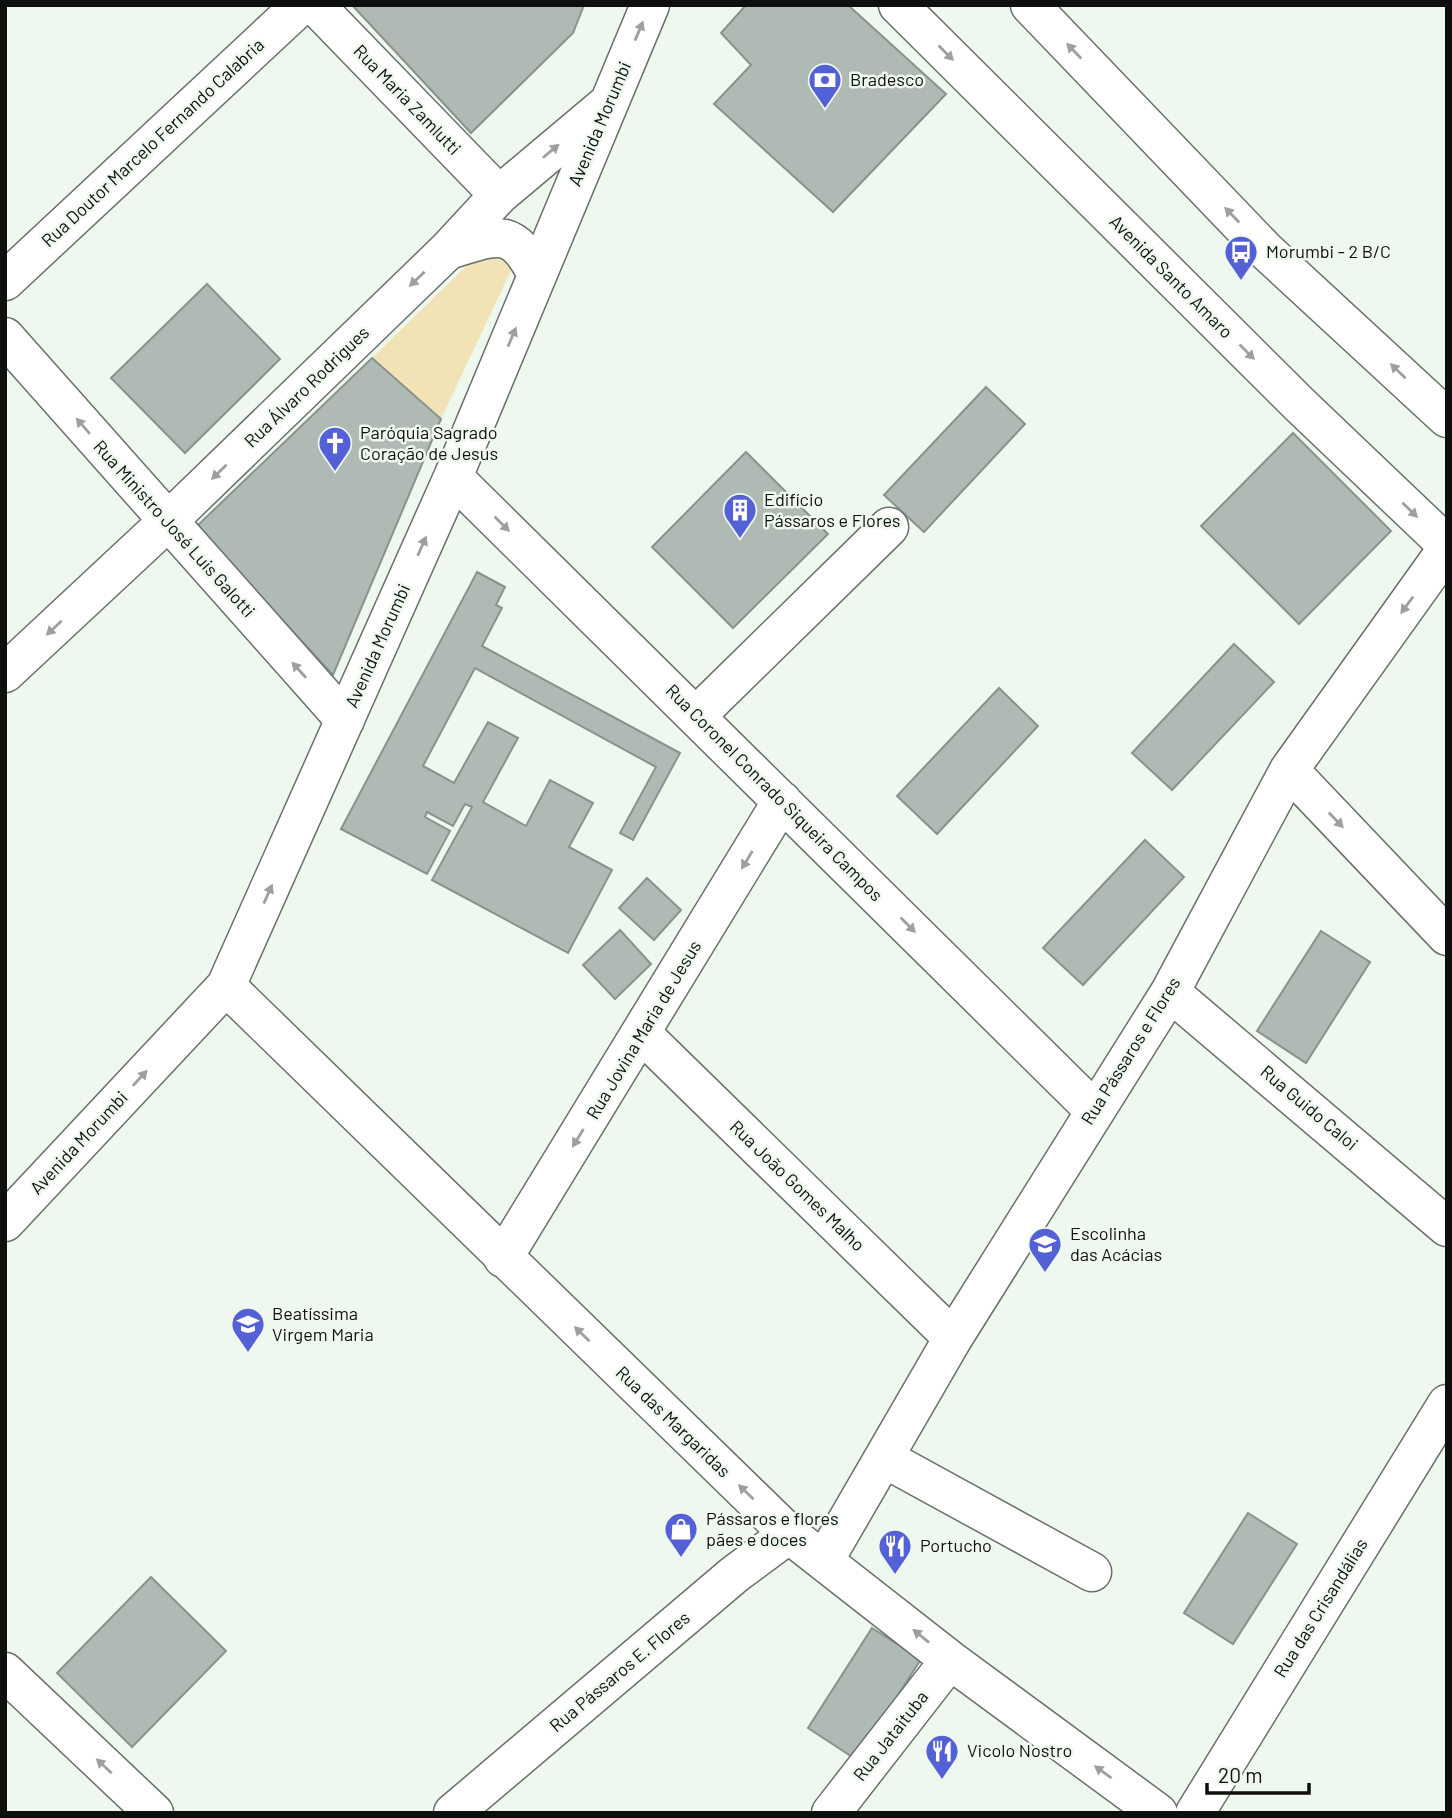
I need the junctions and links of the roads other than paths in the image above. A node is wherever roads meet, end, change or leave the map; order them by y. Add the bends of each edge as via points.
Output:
1 (301, 5) edge
2 (315, 5) edge
3 (650, 5) edge
4 (898, 5) edge
5 (1030, 5) edge
6 (609, 103) junction
7 (499, 195) junction
8 (448, 250) junction
9 (537, 275) junction
10 (5, 281) edge
11 (5, 337) edge
12 (1447, 418) edge
13 (453, 477) junction
14 (167, 522) junction
15 (889, 527) dead end
16 (1447, 547) edge
17 (5, 673) edge
18 (696, 716) junction
19 (345, 720) junction
20 (1289, 770) junction
21 (782, 801) junction
22 (1447, 936) edge
23 (226, 986) junction
24 (1170, 992) junction
25 (642, 1034) junction
26 (1094, 1110) junction
27 (7, 1217) edge
28 (1447, 1227) edge
29 (503, 1258) junction
30 (953, 1338) junction
31 (1447, 1404) edge
32 (884, 1458) junction
33 (789, 1534) junction
34 (825, 1559) junction
35 (1092, 1572) dead end
36 (950, 1660) junction
37 (5, 1672) edge
38 (154, 1813) edge
39 (453, 1813) edge
40 (831, 1813) edge
41 (1158, 1813) edge
42 (1195, 1813) edge

1 - 10 street, Rua Doutor Marcelo Fernando Calabria
2 - 7 street, Rua Maria Zamlutti
6 -> 3 street, Avenida Morumbi
4 -> 16 street, Avenida Santo Amaro
12 -> 5 street via 1265,250
7 -> 6 street, Rua Álvaro Rodrigues
6 - 9 street, Avenida Morumbi
7 - 8 street, Rua Álvaro Rodrigues
8 - 9 street via 491,238 508,239 521,247
8 -> 14 street, Rua Álvaro Rodrigues
13 -> 9 street, Avenida Morumbi
14 -> 11 street, Rua Ministro José Luis Galotti
13 -> 18 street, Rua Coronel Conrado Siqueira Campos
19 -> 13 street, Avenida Morumbi
14 -> 17 street, Rua Álvaro Rodrigues
19 -> 14 street, Rua Ministro José Luis Galotti
15 - 18 street
16 -> 20 street, Rua Pássaros e Flores
18 - 21 street, Rua Coronel Conrado Siqueira Campos
23 -> 19 street, Avenida Morumbi
20 -> 22 street
20 - 24 street, Rua Pássaros e Flores
21 -> 25 street, Rua Jovina Maria de Jesus
21 -> 26 street, Rua Coronel Conrado Siqueira Campos
27 -> 23 street, Avenida Morumbi
23 - 29 street, Rua das Margaridas
24 - 26 street, Rua Pássaros e Flores
24 - 28 street, Rua Guido Caloi
25 -> 29 street, Rua Jovina Maria de Jesus
25 - 30 street, Rua João Gomes Malho
26 - 30 street, Rua Pássaros e Flores
33 -> 29 street, Rua das Margaridas
30 - 32 street, Rua Pássaros e Flores
31 - 42 street, Rua das Crisandálias
32 - 34 street, Rua Pássaros e Flores
32 - 35 street
33 - 34 street, Rua das Margaridas
33 - 39 street, Rua Pássaros E. Flores via 735,1574
36 -> 34 street, Rua das Margaridas
36 - 40 street, Rua Jataituba
41 -> 36 street, Rua das Margaridas
38 -> 37 street

